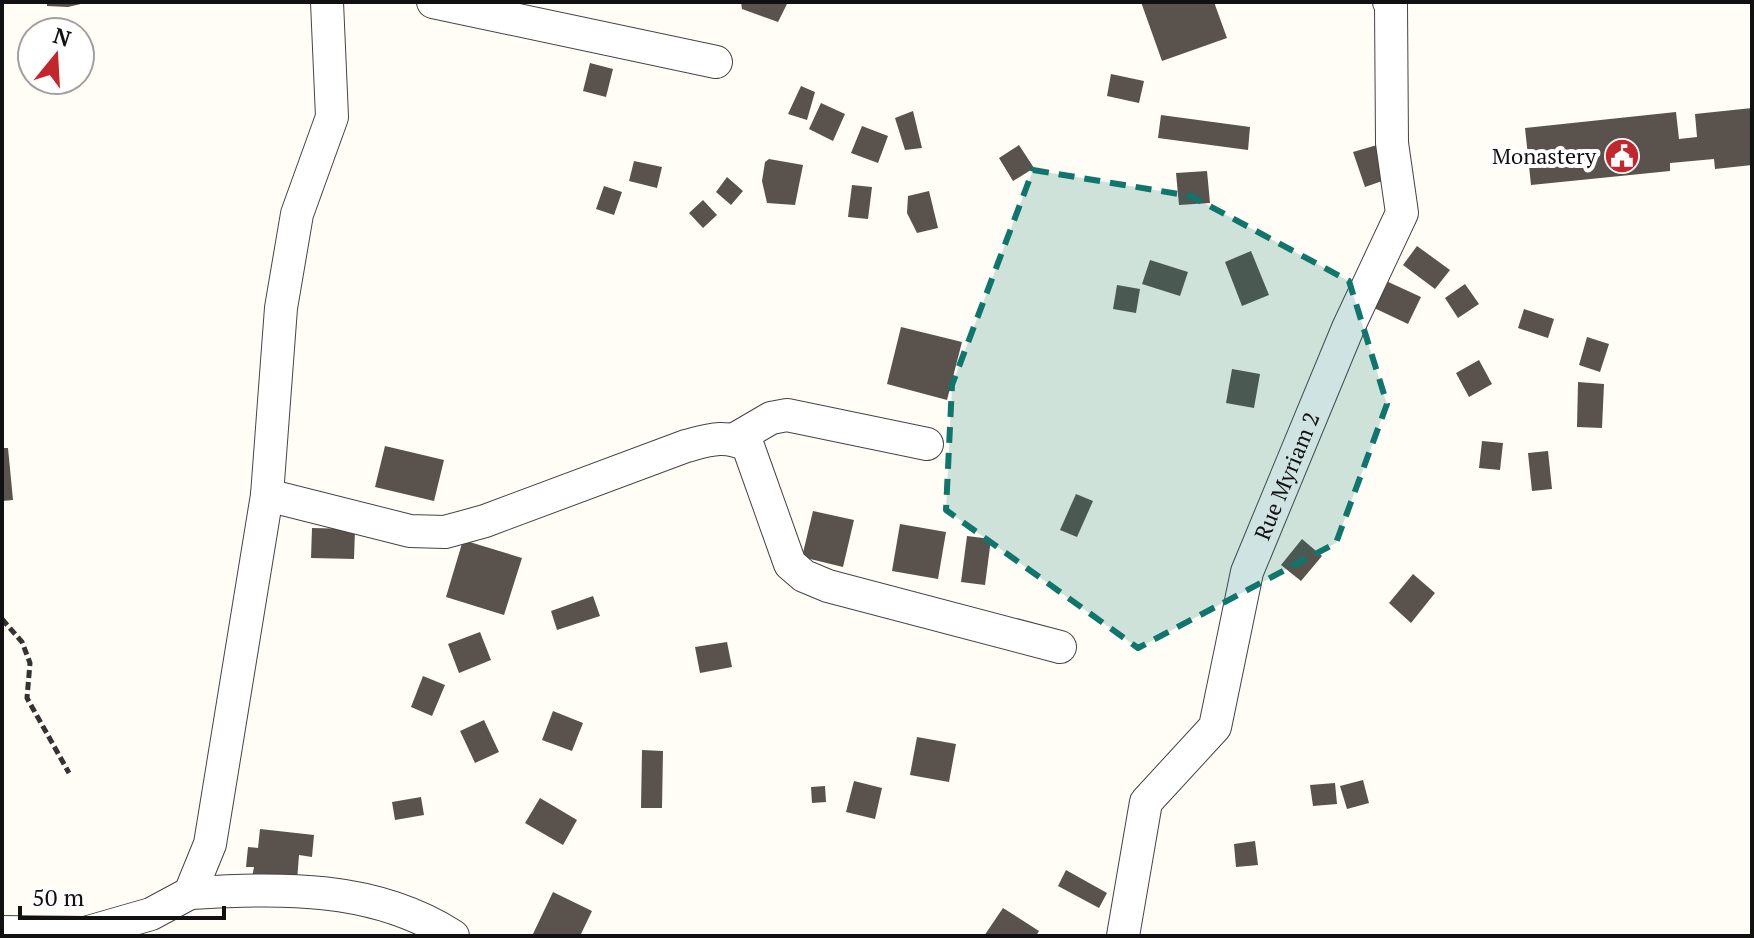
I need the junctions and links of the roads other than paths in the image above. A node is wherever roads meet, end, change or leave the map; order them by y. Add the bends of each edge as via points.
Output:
1 (327, 2) edge
2 (433, 2) edge
3 (1389, 2) edge
4 (716, 62) dead end
5 (735, 439) junction
6 (927, 444) dead end
7 (267, 495) junction
8 (1060, 647) dead end
9 (190, 893) junction
10 (2, 932) edge
11 (453, 936) edge
12 (1123, 936) edge

1 - 7 street via 332,117 297,214 281,308
2 - 4 street
3 - 12 street, Rue Myriam 2 via 1392,143 1402,213 1247,572 1215,727 1146,802
5 - 6 street via 787,415
5 - 7 street via 686,446 445,532 410,531
5 - 8 street via 748,446 790,564 804,576
7 - 9 street via 210,844
9 - 10 street via 151,914 85,933
9 - 11 street via 267,889 364,899 426,919

